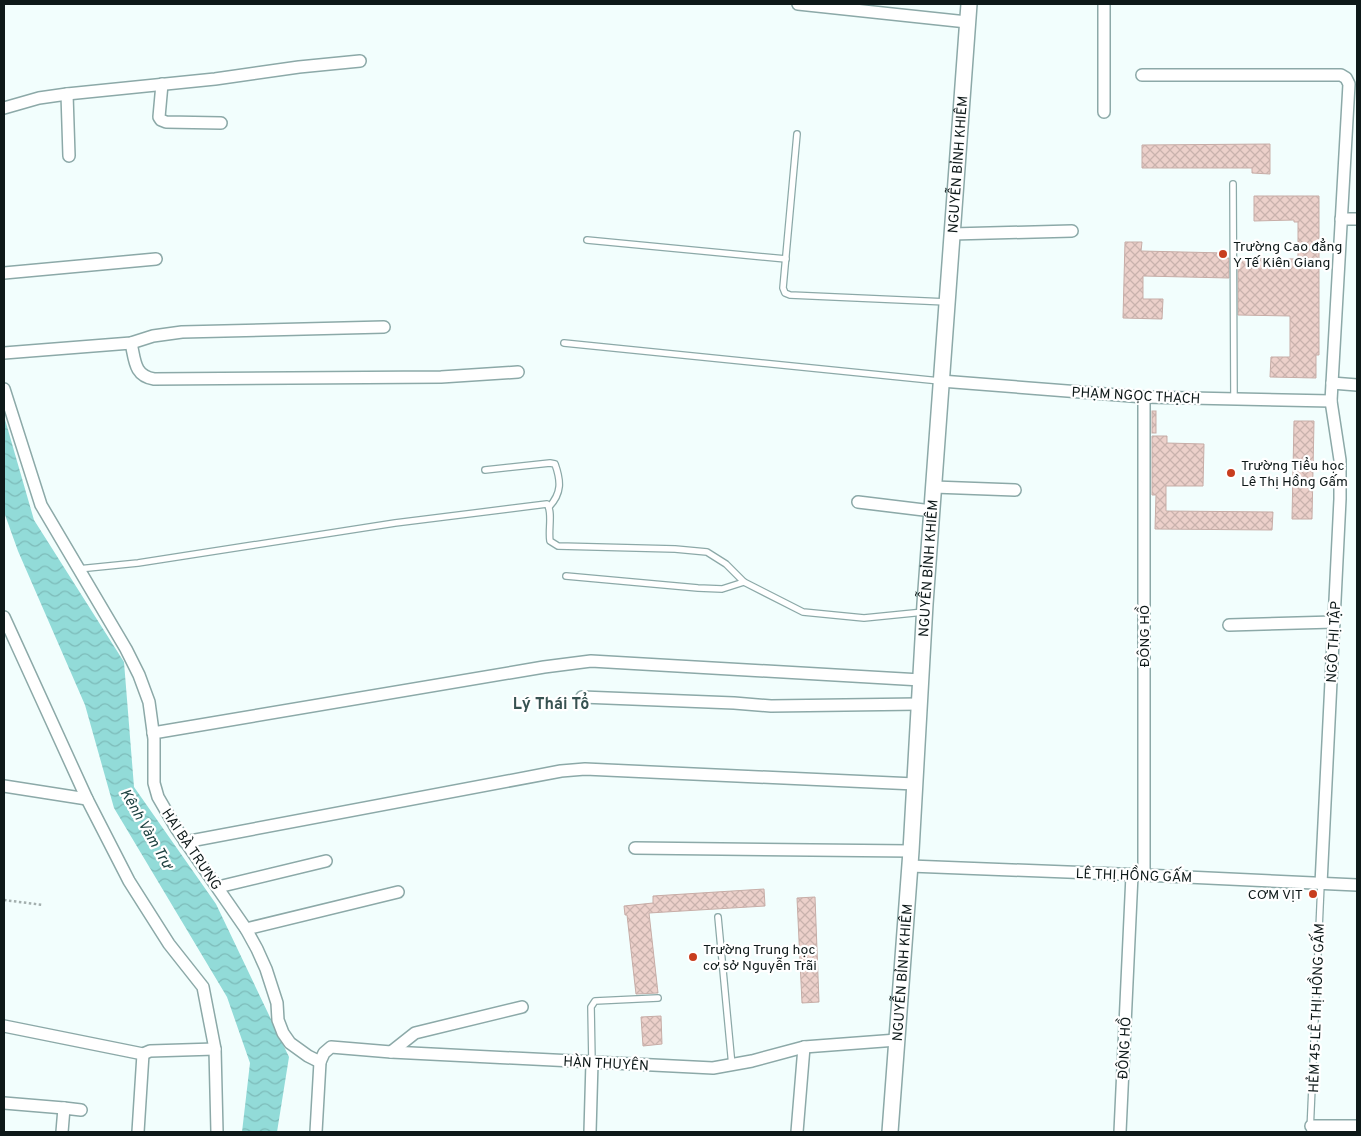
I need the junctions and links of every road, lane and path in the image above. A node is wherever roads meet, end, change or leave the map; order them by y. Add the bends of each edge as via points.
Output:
1 (798, 4) edge
2 (969, 4) edge
3 (1104, 4) edge
4 (967, 22) junction
5 (360, 61) dead end
6 (1142, 74) dead end
7 (162, 84) junction
8 (67, 94) junction
9 (4, 108) edge
10 (1104, 112) dead end
11 (221, 124) dead end
12 (797, 134) dead end
13 (69, 156) dead end
14 (1233, 184) dead end
15 (1341, 219) junction
16 (1357, 219) edge
17 (1072, 231) dead end
18 (952, 234) junction
19 (587, 240) dead end
20 (156, 258) dead end
21 (786, 259) junction
22 (4, 273) edge
23 (947, 302) junction
24 (384, 327) dead end
25 (564, 342) dead end
26 (131, 343) junction
27 (4, 353) edge
28 (518, 372) dead end
29 (941, 382) junction
30 (1332, 383) junction
31 (1357, 385) edge
32 (4, 389) edge
33 (1144, 397) junction
34 (1234, 399) junction
35 (1331, 401) junction
36 (485, 470) dead end
37 (934, 487) junction
38 (1015, 490) dead end
39 (858, 502) dead end
40 (549, 506) junction
41 (932, 510) junction
42 (78, 569) junction
43 (566, 576) dead end
44 (744, 582) junction
45 (925, 612) junction
46 (4, 617) edge
47 (1334, 622) junction
48 (1229, 625) dead end
49 (7, 631) edge
50 (921, 680) junction
51 (582, 697) dead end
52 (919, 704) junction
53 (153, 732) junction
54 (915, 784) junction
55 (4, 786) edge
56 (87, 799) junction
57 (185, 842) junction
58 (635, 848) dead end
59 (911, 851) junction
60 (326, 861) dead end
61 (910, 866) junction
62 (1138, 875) junction
63 (1321, 884) junction
64 (1357, 885) edge
65 (218, 887) junction
66 (398, 892) dead end
67 (4, 900) edge
68 (43, 905) dead end
69 (718, 917) dead end
70 (246, 929) junction
71 (658, 998) dead end
72 (522, 1006) dead end
73 (4, 1026) edge
74 (897, 1040) junction
75 (804, 1047) junction
76 (216, 1049) junction
77 (391, 1052) junction
78 (143, 1054) junction
79 (320, 1062) junction
80 (592, 1062) junction
81 (732, 1066) junction
82 (4, 1103) edge
83 (64, 1108) junction
84 (81, 1110) dead end
85 (1357, 1126) edge
86 (1311, 1129) edge
87 (62, 1132) edge
88 (138, 1132) edge
89 (217, 1132) edge
90 (316, 1132) edge
91 (590, 1132) edge
92 (797, 1132) edge
93 (890, 1132) edge
94 (1120, 1132) edge

1 - 4 street
2 - 4 main road, NGUYỄN BỈNH KHIÊM
3 - 10 street
4 - 18 main road, NGUYỄN BỈNH KHIÊM
5 - 7 street
6 - 15 street, NGÔ THỊ TẬP via 1341,75 1346,78 1349,84
7 - 8 street
7 - 11 street via 161,120
8 - 9 street
8 - 13 street
12 - 21 lane
14 - 34 lane
15 - 16 street
15 - 30 street, NGÔ THỊ TẬP
17 - 18 street
18 - 23 main road, NGUYỄN BỈNH KHIÊM
19 - 21 lane
20 - 22 street
21 - 23 lane via 783,288 790,294
23 - 29 main road, NGUYỄN BỈNH KHIÊM
24 - 26 street via 182,332
25 - 29 lane
26 - 27 street
26 - 28 street via 139,372 144,378 154,379 441,377
29 - 33 street, PHẠM NGỌC THẠCH
29 - 37 main road, NGUYỄN BỈNH KHIÊM
30 - 31 street
30 - 35 street, NGÔ THỊ TẬP
32 - 42 street, HAI BÀ TRƯNG via 41,506
33 - 34 street, PHẠM NGỌC THẠCH
33 - 62 street, ĐÔNG HỒ
34 - 35 street, PHẠM NGỌC THẠCH
35 - 47 street, NGÔ THỊ TẬP via 1340,460
36 - 40 lane via 555,464 559,487 557,498
37 - 38 street
37 - 41 main road, NGUYỄN BỈNH KHIÊM
39 - 41 street
40 - 42 lane via 395,523 225,551
40 - 44 lane via 550,541 558,546 707,552 726,564
41 - 45 main road, NGUYỄN BỈNH KHIÊM
42 - 53 street, HAI BÀ TRƯNG via 139,675 149,702
43 - 44 lane via 722,589
44 - 45 lane via 803,612 864,618
45 - 50 main road, NGUYỄN BỈNH KHIÊM
46 - 49 street
47 - 48 street
47 - 63 street, NGÔ THỊ TẬP
49 - 56 street
50 - 52 main road, NGUYỄN BỈNH KHIÊM
50 - 53 street via 591,662
51 - 52 street via 771,706
52 - 54 main road, NGUYỄN BỈNH KHIÊM
53 - 57 street, HAI BÀ TRƯNG via 154,783 158,798
54 - 57 street via 569,770
54 - 59 main road, NGUYỄN BỈNH KHIÊM
55 - 56 street
56 - 76 street via 129,881 169,944 203,987
57 - 65 street, HAI BÀ TRƯNG
58 - 59 street
59 - 61 main road, NGUYỄN BỈNH KHIÊM
60 - 65 street
61 - 62 street, LÊ THỊ HỒNG GẤM
61 - 74 main road, NGUYỄN BỈNH KHIÊM
62 - 63 street, LÊ THỊ HỒNG GẤM
62 - 94 street, ĐÔNG HỒ
63 - 64 street, LÊ THỊ HỒNG GẤM
63 - 86 lane, HẺM 45 LÊ THỊ HỒNG GẤM
65 - 70 street, HAI BÀ TRƯNG
66 - 70 street
67 - 68 path
69 - 81 lane
70 - 79 street, HAI BÀ TRƯNG via 266,969 282,1033 290,1043
71 - 80 lane via 595,1001 590,1007
72 - 77 street via 415,1033
73 - 78 street
74 - 75 street, HÀN THUYÊN
74 - 93 main road, NGUYỄN BỈNH KHIÊM
75 - 81 street, HÀN THUYÊN
75 - 92 street
76 - 78 street via 150,1051
76 - 89 street
77 - 79 street, HÀN THUYÊN via 331,1048
77 - 80 street, HÀN THUYÊN
78 - 88 street
79 - 90 street
80 - 81 street, HÀN THUYÊN via 713,1068
80 - 91 street
82 - 83 street
83 - 84 street
83 - 87 street
85 - 86 street

